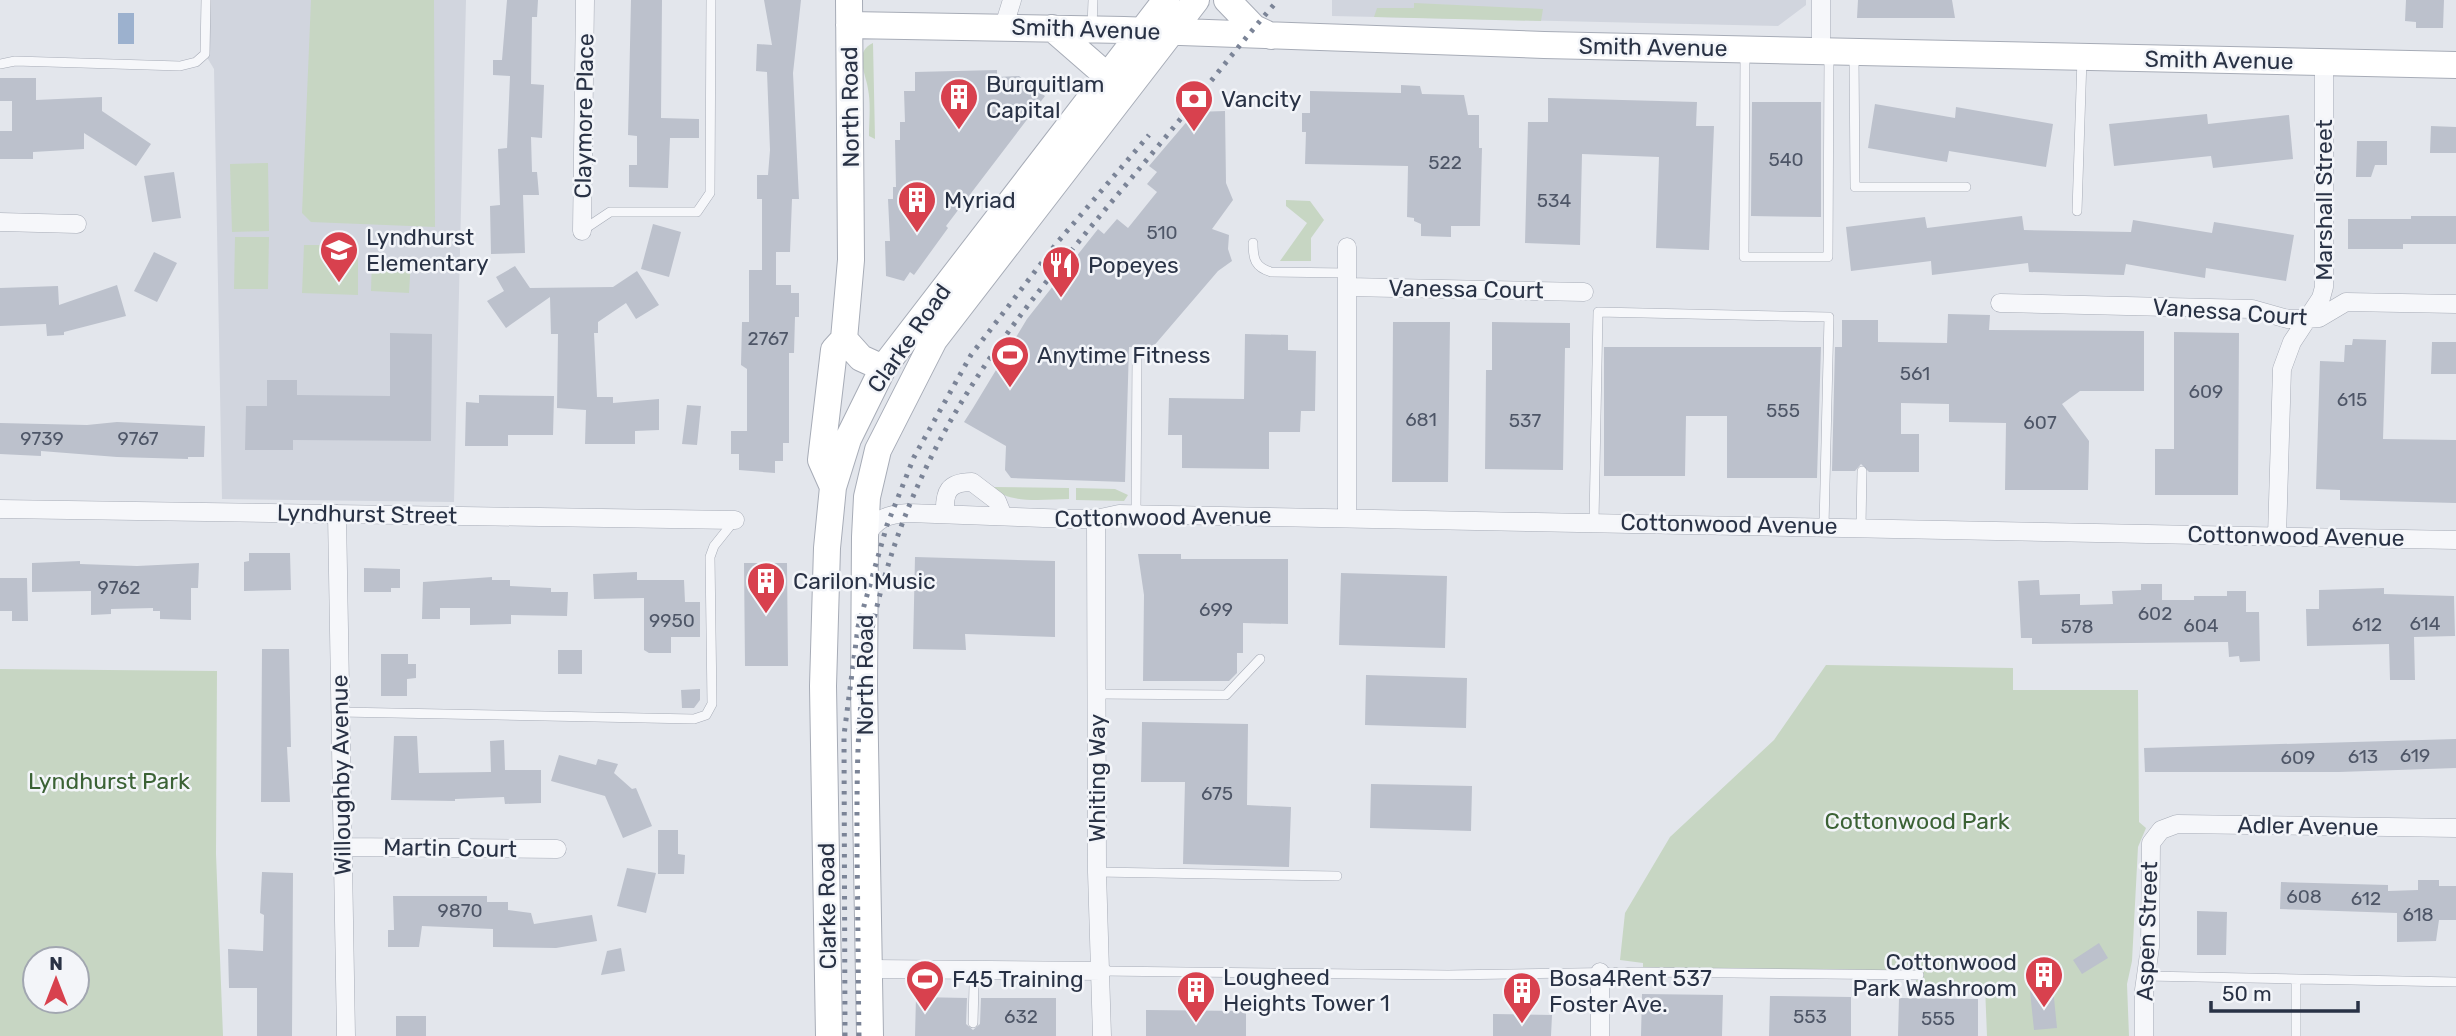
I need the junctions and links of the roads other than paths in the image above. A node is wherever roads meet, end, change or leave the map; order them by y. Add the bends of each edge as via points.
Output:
1 (206, 0) edge
2 (585, 0) edge
3 (711, 0) edge
4 (1012, 0) edge
5 (1093, 0) edge
6 (1166, 0) edge
7 (1196, 0) edge
8 (1227, 0) edge
9 (1821, 0) edge
10 (849, 12) edge
11 (1004, 26) junction
12 (1052, 28) junction
13 (1091, 29) junction
14 (1141, 31) junction
15 (1171, 32) junction
16 (1273, 37) junction
17 (1745, 49) junction
18 (1835, 51) junction
19 (2082, 57) junction
20 (2323, 62) junction
21 (0, 64) edge
22 (2456, 65) edge
23 (1106, 75) junction
24 (1966, 187) dead end
25 (2077, 211) dead end
26 (0, 222) edge
27 (77, 224) dead end
28 (582, 231) joint
29 (1253, 243) dead end
30 (1348, 247) dead end
31 (1348, 280) junction
32 (1584, 292) dead end
33 (2000, 303) dead end
34 (2456, 304) edge
35 (2306, 319) junction
36 (844, 340) junction
37 (1137, 354) dead end
38 (883, 368) junction
39 (890, 424) junction
40 (1862, 471) dead end
41 (833, 487) junction
42 (0, 509) edge
43 (337, 514) junction
44 (945, 514) junction
45 (1136, 514) junction
46 (995, 516) junction
47 (1347, 516) junction
48 (1096, 519) junction
49 (735, 520) joint
50 (1594, 521) junction
51 (1824, 526) junction
52 (1861, 526) junction
53 (2277, 536) junction
54 (865, 537) junction
55 (2456, 540) edge
56 (1260, 659) dead end
57 (1097, 694) junction
58 (340, 712) junction
59 (2456, 828) edge
60 (2161, 830) joint
61 (343, 847) junction
62 (557, 849) dead end
63 (1097, 872) junction
64 (1337, 876) dead end
65 (871, 969) junction
66 (1102, 971) junction
67 (1600, 972) junction
68 (1919, 975) dead end
69 (2146, 976) junction
70 (2296, 980) junction
71 (2456, 982) edge
72 (974, 985) dead end
73 (973, 1023) dead end
74 (346, 1036) edge
75 (829, 1036) edge
76 (870, 1036) edge
77 (1102, 1036) edge
78 (1600, 1036) edge
79 (2144, 1036) edge
80 (2297, 1036) edge

1 - 21 lane via 205,54 196,62 180,66
2 - 28 street, Claymore Place
3 - 28 lane via 710,193 697,212 610,212
4 - 11 street
5 - 13 lane
6 - 14 main road, Clarke Road
7 - 15 main road, Clarke Road
8 - 16 main road via 1254,28
9 - 18 street
10 - 11 main road, Smith Avenue
10 - 36 main road, North Road via 852,229
11 - 12 main road, Smith Avenue
12 - 13 main road, Smith Avenue
12 - 23 main road
13 - 14 main road, Smith Avenue
14 - 15 main road, Smith Avenue
14 - 23 main road, Clarke Road
15 - 16 main road, Smith Avenue
15 - 39 main road, Clarke Road via 934,340
16 - 17 main road, Smith Avenue
17 - 18 main road, Smith Avenue
17 - 18 lane via 1744,257 1828,257
18 - 19 main road, Smith Avenue
18 - 24 lane via 1855,187
19 - 20 main road, Smith Avenue
19 - 25 lane
20 - 22 main road, Smith Avenue
20 - 35 street, Marshall Street via 2324,287
23 - 38 main road, Clarke Road
26 - 27 street
29 - 31 lane via 1255,262 1261,269
30 - 31 street
31 - 32 street, Vanessa Court
31 - 47 street
33 - 35 street, Vanessa Court via 2252,309
34 - 35 street, Vanessa Court via 2346,302 2319,318
35 - 53 street, Marshall Street via 2291,342 2282,369
36 - 38 main road via 860,358
36 - 41 main road, North Road via 834,350 821,460
37 - 45 lane
38 - 39 main road, North Road
38 - 41 main road, Clarke Road via 848,439
39 - 54 main road, North Road via 878,450 867,497
40 - 52 lane
41 - 75 main road, Clarke Road via 823,686
42 - 43 street, Lyndhurst Street
43 - 49 street, Lyndhurst Street
43 - 58 street, Willoughby Avenue
44 - 46 street, Cottonwood Avenue
44 - 46 street via 948,489 972,482 997,501
44 - 54 street, Cottonwood Avenue via 890,514 879,519
45 - 47 street, Cottonwood Avenue
45 - 48 street, Cottonwood Avenue
46 - 48 street, Cottonwood Avenue
47 - 50 street, Cottonwood Avenue
48 - 57 street, Whiting Way
49 - 58 lane via 710,557 712,704 706,715 694,719
50 - 51 street, Cottonwood Avenue
50 - 51 lane via 1598,312 1829,317
51 - 52 street, Cottonwood Avenue
52 - 53 street, Cottonwood Avenue
53 - 55 street, Cottonwood Avenue
54 - 65 main road, North Road
56 - 57 lane via 1226,695
57 - 63 street, Whiting Way
58 - 61 street, Willoughby Avenue
59 - 60 street, Adler Avenue via 2177,824
60 - 69 street, Aspen Street via 2151,844
61 - 62 street, Martin Court
61 - 74 street, Willoughby Avenue
63 - 64 lane
63 - 66 street, Whiting Way
65 - 66 street
65 - 76 main road, North Road
66 - 67 lane
66 - 77 street, Whiting Way
67 - 68 lane
67 - 78 street
69 - 70 lane
69 - 79 street, Aspen Street
70 - 71 lane
70 - 80 lane
72 - 73 lane

